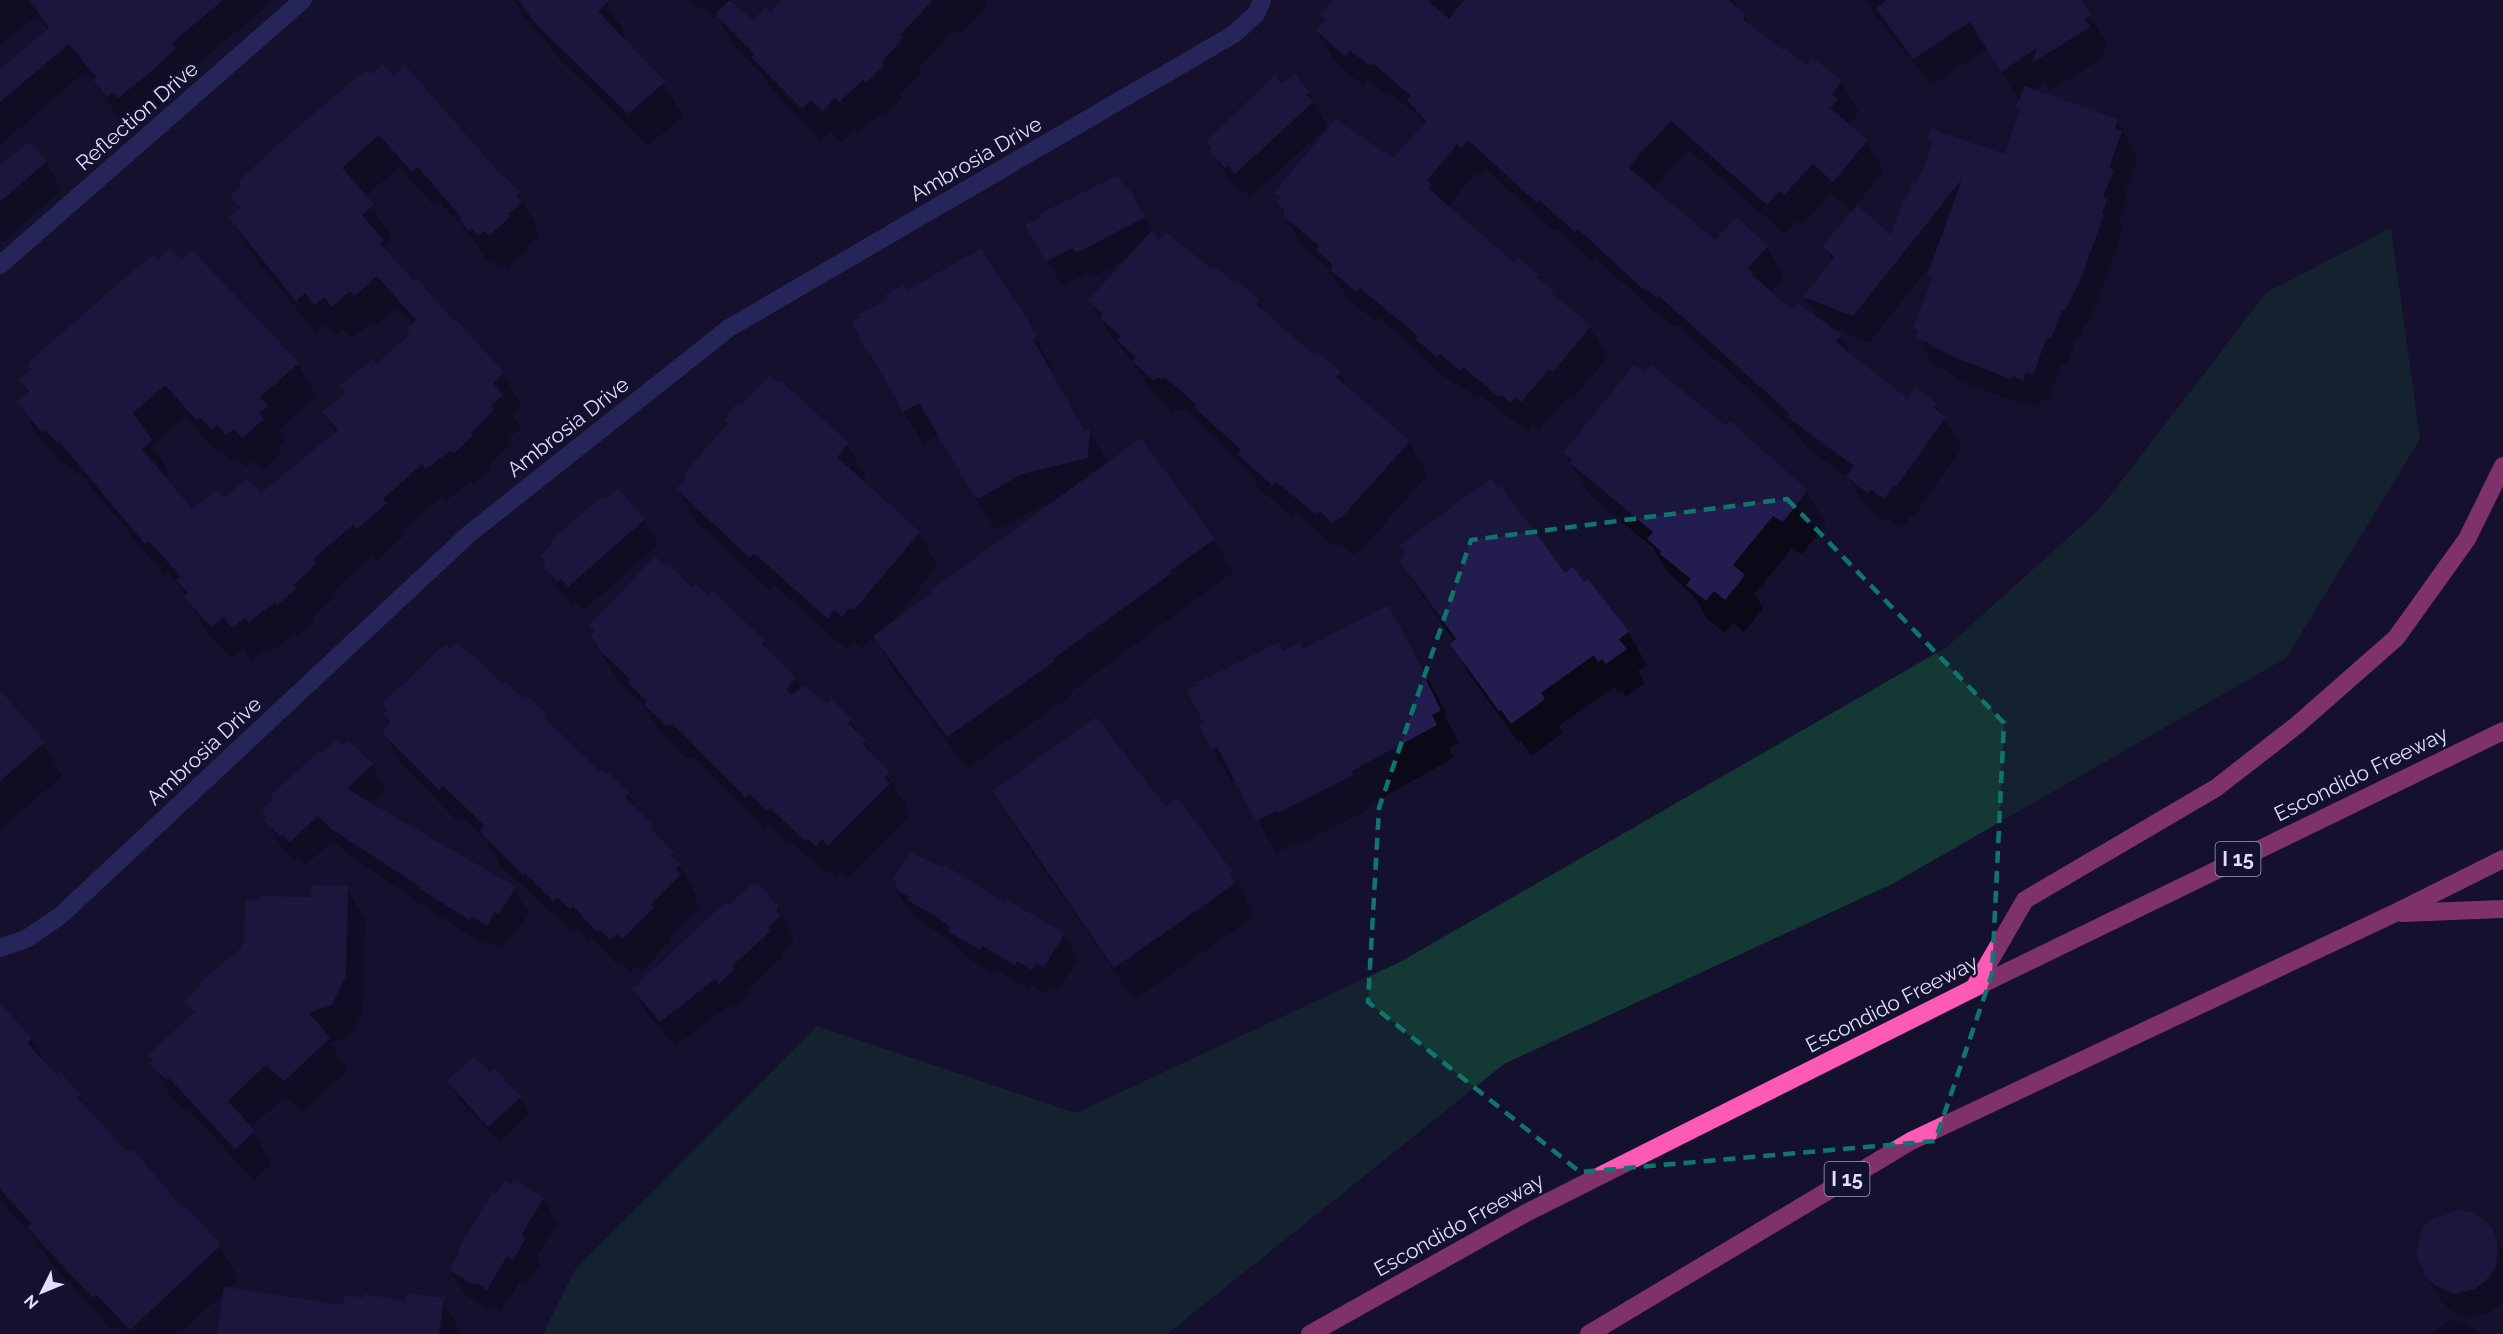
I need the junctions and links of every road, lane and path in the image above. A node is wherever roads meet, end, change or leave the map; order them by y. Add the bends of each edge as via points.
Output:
1 (303, 0) edge
2 (1263, 0) edge
3 (0, 265) edge
4 (2503, 466) edge
5 (2503, 732) edge
6 (2503, 859) edge
7 (2503, 909) edge
8 (2393, 914) junction
9 (0, 948) edge
10 (1974, 988) junction
11 (1310, 1334) edge
12 (1589, 1334) edge

1 - 3 street, Reflection Drive
2 - 9 street, Ambrosia Drive via 1256,14 1234,34 729,328 469,534 60,916 26,939
4 - 10 highway via 2468,539 2396,638 2298,725 2216,788 2025,900
5 - 10 highway, Escondido Freeway / I 15
6 - 8 highway, I 15
7 - 8 highway
8 - 12 highway, I 15 via 1911,1141
10 - 11 highway, Escondido Freeway / I 15 via 1526,1213

